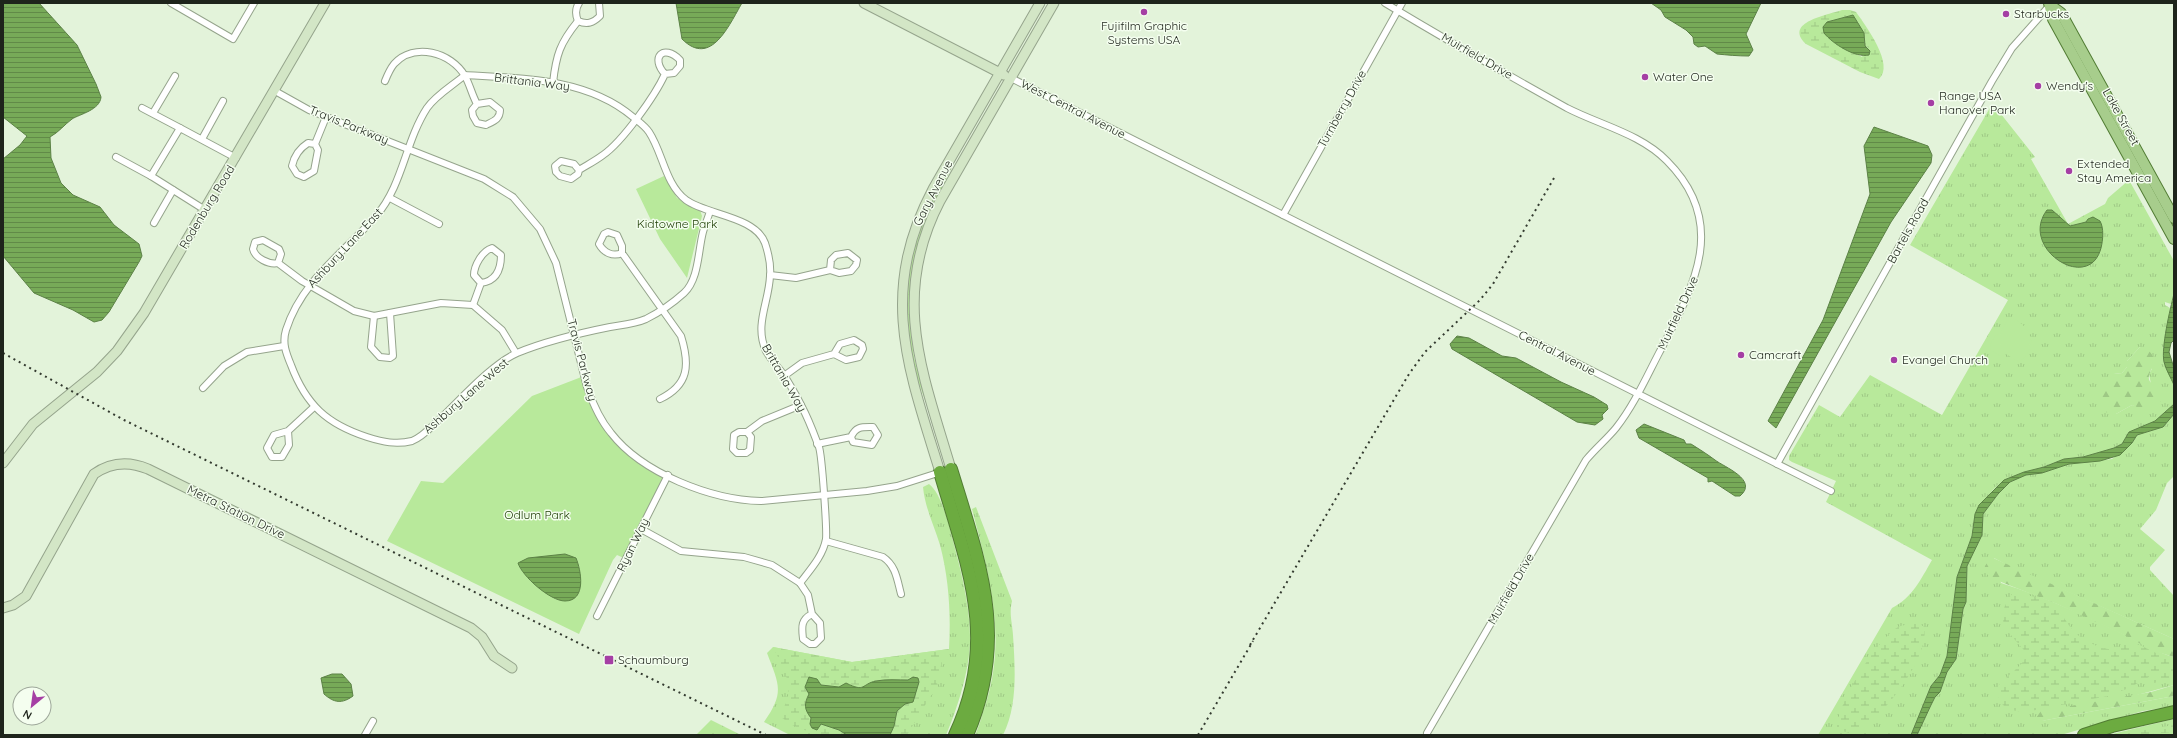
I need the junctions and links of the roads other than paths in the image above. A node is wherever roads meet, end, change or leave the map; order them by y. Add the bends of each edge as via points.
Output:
1 (171, 3) edge
2 (254, 3) edge
3 (325, 3) edge
4 (579, 3) edge
5 (599, 3) edge
6 (864, 3) edge
7 (1040, 3) edge
8 (1054, 3) edge
9 (1385, 3) edge
10 (1402, 3) edge
11 (2051, 4) edge
12 (1398, 11) junction
13 (578, 21) junction
14 (1000, 72) junction
15 (665, 74) dead end
16 (465, 75) junction
17 (175, 76) dead end
18 (1011, 78) junction
19 (385, 81) dead end
20 (552, 83) junction
21 (275, 91) junction
22 (223, 101) dead end
23 (477, 104) junction
24 (142, 108) dead end
25 (153, 113) junction
26 (326, 117) junction
27 (636, 119) junction
28 (180, 128) junction
29 (202, 139) junction
30 (314, 144) junction
31 (410, 149) junction
32 (116, 157) dead end
33 (236, 158) junction
34 (579, 170) dead end
35 (151, 176) junction
36 (173, 190) junction
37 (390, 198) junction
38 (205, 210) junction
39 (710, 211) junction
40 (1283, 215) junction
41 (2174, 218) edge
42 (154, 223) dead end
43 (439, 224) dead end
44 (2174, 239) edge
45 (622, 253) dead end
46 (278, 263) junction
47 (830, 270) dead end
48 (770, 275) junction
49 (481, 283) junction
50 (309, 285) junction
51 (473, 305) junction
52 (660, 309) junction
53 (390, 313) junction
54 (374, 316) junction
55 (574, 335) junction
56 (284, 346) junction
57 (516, 353) junction
58 (834, 354) dead end
59 (784, 376) junction
60 (203, 388) dead end
61 (1638, 394) junction
62 (660, 399) dead end
63 (802, 405) junction
64 (314, 407) junction
65 (288, 431) junction
66 (747, 432) dead end
67 (851, 437) dead end
68 (816, 444) junction
69 (3, 463) edge
70 (1777, 464) junction
71 (946, 471) junction
72 (668, 474) junction
73 (1831, 491) dead end
74 (823, 495) junction
75 (641, 529) junction
76 (826, 540) junction
77 (800, 583) junction
78 (901, 594) dead end
79 (3, 608) edge
80 (812, 614) junction
81 (598, 616) dead end
82 (512, 668) dead end
83 (2174, 712) edge
84 (373, 721) dead end
85 (1428, 733) dead end
86 (365, 735) edge
87 (955, 735) edge
88 (967, 735) edge
89 (2084, 735) edge

1 - 2 street via 233,39
3 - 21 street, Rodenburg Road
4 - 13 street via 575,13
5 - 13 street via 601,12 597,19 590,23
6 - 14 street, West Central Avenue
7 - 14 street, Gary Avenue
8 - 18 street, Gary Avenue
9 - 12 street, Muirfield Drive
10 - 12 street, Turnberry Drive
11 - 41 main road, Lake Street via 2061,13
11 - 44 main road, Lake Street via 2053,19
11 - 70 street, Bartels Road via 2006,58
12 - 40 street, Turnberry Drive
12 - 61 street, Muirfield Drive via 1568,108 1649,146 1667,160 1686,184 1698,212 1701,228 1699,267
13 - 20 street via 563,40
14 - 18 street, West Central Avenue
14 - 71 street, Gary Avenue via 926,204 910,244 904,276 902,308 906,352
15 - 27 street via 660,86
16 - 19 street via 444,56 424,52 410,53 393,65
16 - 20 street, Brittania Way
16 - 23 street
16 - 31 street via 431,103 422,117
17 - 25 street
18 - 40 street, West Central Avenue
18 - 71 street, Gary Avenue via 936,209 924,237 916,273 913,301 916,347
20 - 27 street, Brittania Way via 599,96 624,109
21 - 26 street, Travis Parkway
21 - 33 street, Rodenburg Road
22 - 29 street
23 - 23 street via 472,110 472,116 482,126 500,115 500,110 490,102
24 - 25 street
25 - 28 street
26 - 30 street
26 - 31 street, Travis Parkway
27 - 34 street via 610,149
27 - 39 street, Brittania Way via 650,134 669,177 681,196
28 - 29 street
28 - 35 street
29 - 33 street
30 - 30 street via 318,150 314,171 304,177 297,174 292,166 303,146 308,143
31 - 37 street, Ashbury Lane East
31 - 55 street, Travis Parkway via 484,179 507,192 524,208 540,229 556,263
32 - 35 street
33 - 38 street, Rodenburg Road
35 - 36 street
36 - 38 street
36 - 42 street
37 - 43 street
37 - 50 street, Ashbury Lane East
38 - 69 street, Rodenburg Road via 144,313 117,351 33,424
39 - 48 street, Brittania Way via 740,221 757,232 765,243
39 - 52 street, Ashbury Lane West via 702,234 692,282 685,292
40 - 61 street, Central Avenue
45 - 52 street
46 - 46 street via 270,263 256,255 253,249 255,242 263,240 279,249 281,254
46 - 50 street
47 - 48 street via 796,278
48 - 59 street, Brittania Way via 761,321 761,337 768,353
49 - 49 street via 486,283 501,268 501,255 492,248 484,253 474,271 474,275
49 - 51 street
50 - 54 street via 354,311
50 - 56 street, Ashbury Lane East via 286,329
51 - 53 street via 441,303
51 - 57 street via 502,330
52 - 55 street, Ashbury Lane West via 646,319
52 - 62 street via 681,336 687,363 679,386 673,393
53 - 54 street
53 - 54 street via 393,347 393,356 390,358 380,357 371,347
55 - 57 street, Ashbury Lane West
55 - 72 street, Travis Parkway via 587,387 602,422 626,450 642,462
56 - 60 street via 247,352 224,366
56 - 64 street, Ashbury Lane West via 295,376
57 - 64 street, Ashbury Lane West via 479,382 426,433 414,440 385,443 330,422
58 - 59 street via 802,363
59 - 63 street, Brittania Way
61 - 70 street, Central Avenue
61 - 85 street, Muirfield Drive via 1615,430 1586,460
63 - 66 street via 762,421
63 - 68 street, Brittania Way
64 - 65 street
65 - 65 street via 289,445 284,454 282,457 272,457 268,448 274,435
67 - 68 street
68 - 74 street, Brittania Way via 819,447
70 - 73 street, Central Avenue
71 - 74 street, Travis Parkway via 897,486
71 - 87 highway via 971,576 978,622 974,679
71 - 88 highway via 981,571 989,626 985,676
72 - 74 street, Travis Parkway via 712,494 744,501 771,501
72 - 75 street, Ryan Way
74 - 76 street, Brittania Way
75 - 77 street via 681,551 751,558 772,565
75 - 81 street, Ryan Way
76 - 77 street via 816,561
76 - 78 street via 890,561
77 - 80 street via 808,595
79 - 82 street, Metra Station Drive via 26,596 94,474 111,465 130,463 148,469 470,628 482,637 494,656
80 - 80 street via 806,617 802,624 804,639 810,644 815,644 821,638 820,623
83 - 89 highway
84 - 86 street

